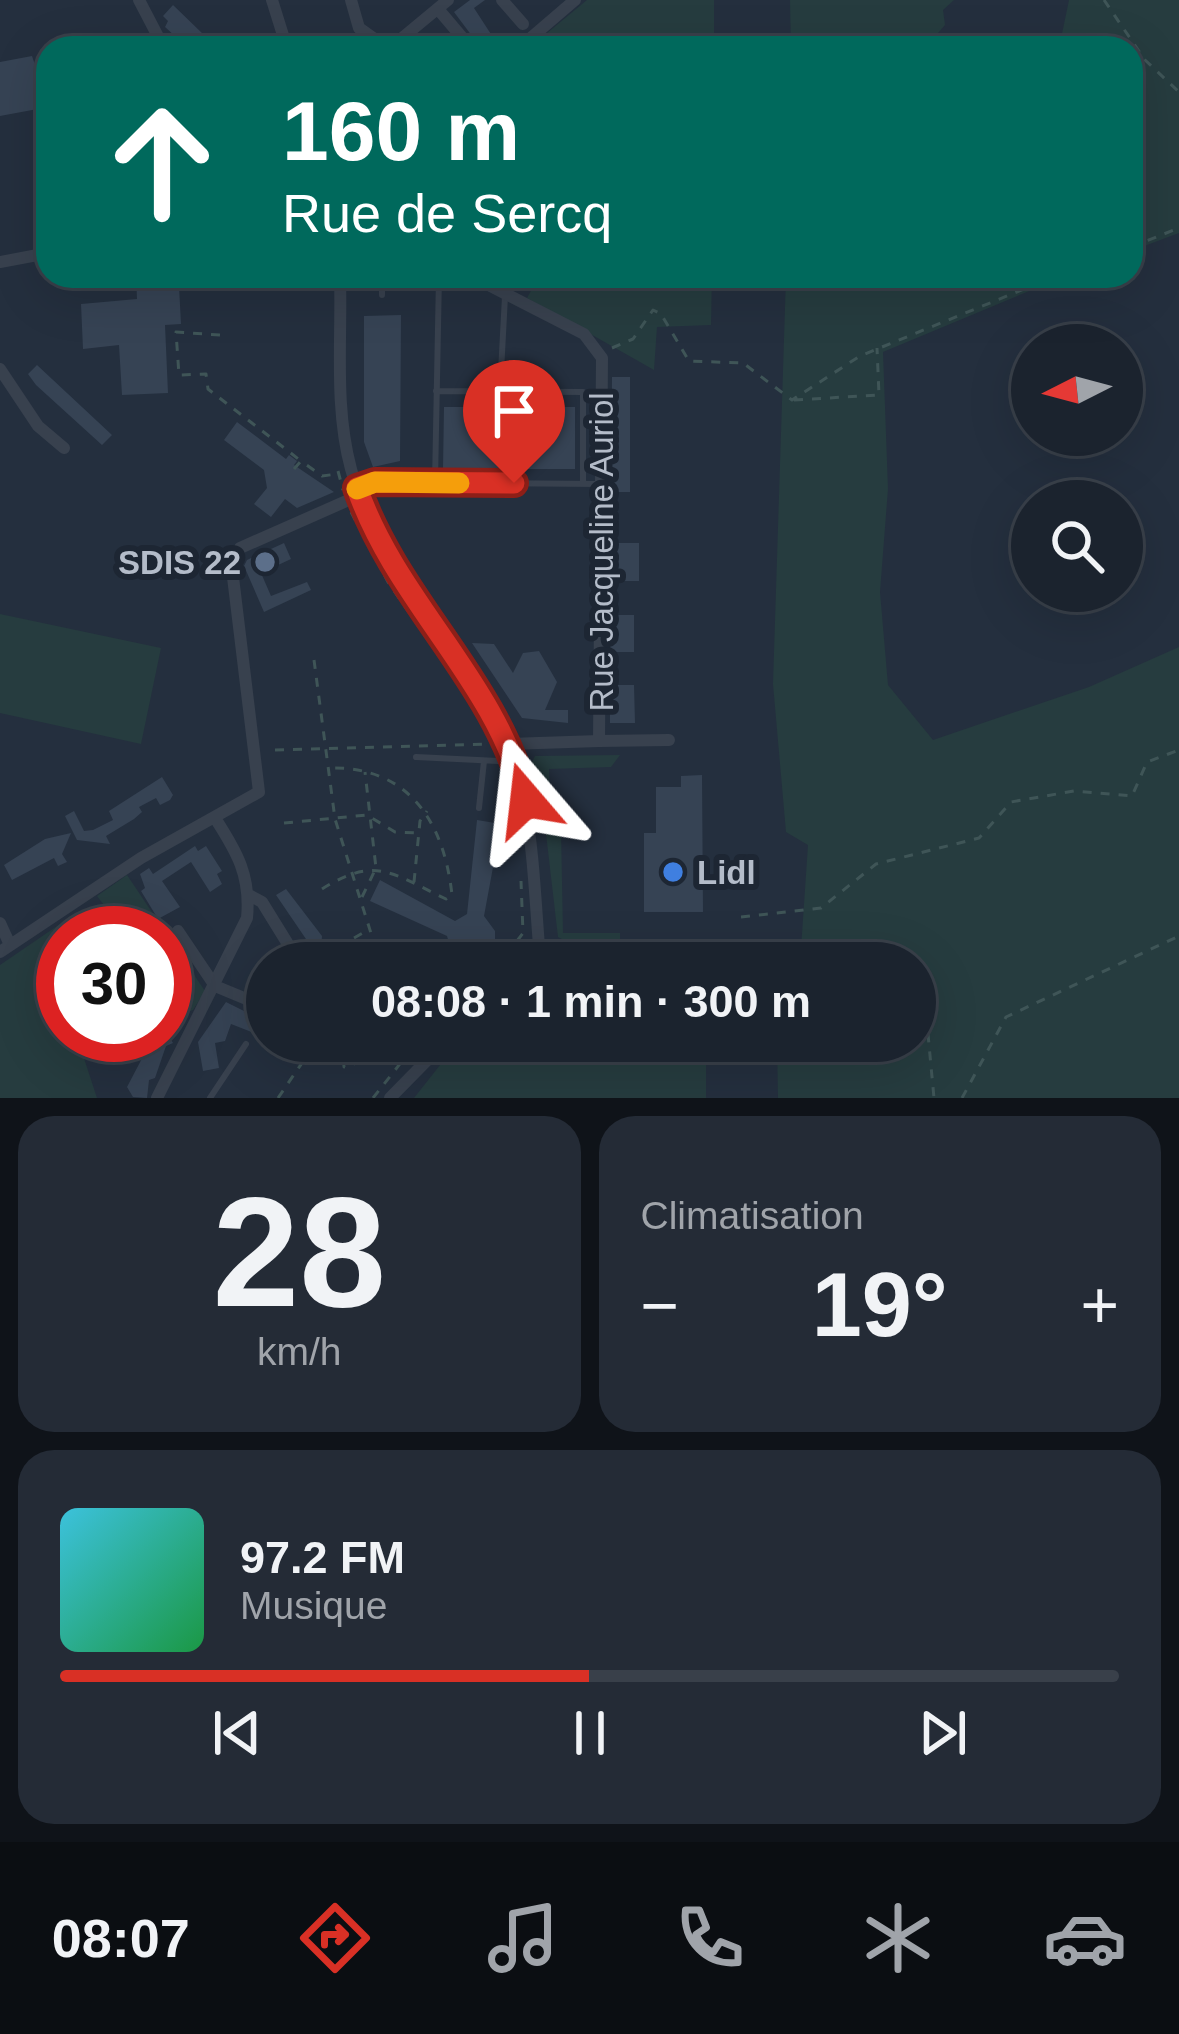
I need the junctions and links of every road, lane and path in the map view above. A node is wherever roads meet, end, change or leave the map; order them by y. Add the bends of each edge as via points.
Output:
1 (139, 0) edge
2 (272, 0) edge
3 (351, 0) edge
4 (502, 0) edge
5 (575, 0) edge
6 (1104, 0) edge
7 (443, 4) edge
8 (523, 24) dead end
9 (158, 36) edge
10 (283, 36) edge
11 (371, 36) edge
12 (403, 36) edge
13 (463, 36) edge
14 (533, 36) edge
15 (1129, 36) edge
16 (1143, 57) edge
17 (1179, 92) edge
18 (1179, 229) edge
19 (1143, 242) edge
20 (36, 255) edge
21 (0, 262) edge
22 (340, 288) edge
23 (382, 288) edge
24 (439, 288) edge
25 (491, 288) edge
26 (1026, 288) edge
27 (382, 295) dead end
28 (505, 296) junction
29 (220, 334) dead end
30 (877, 348) junction
31 (599, 350) junction
32 (0, 369) edge
33 (436, 391) junction
34 (500, 391) junction
35 (792, 400) junction
36 (64, 448) dead end
37 (301, 461) junction
38 (294, 469) dead end
39 (339, 473) dead end
40 (435, 482) junction
41 (583, 484) junction
42 (602, 484) junction
43 (358, 492) junction
44 (350, 509) dead end
45 (314, 660) dead end
46 (669, 740) dead end
47 (599, 741) junction
48 (326, 745) junction
49 (275, 750) dead end
50 (1179, 750) edge
51 (504, 751) junction
52 (416, 757) dead end
53 (484, 760) junction
54 (329, 768) junction
55 (364, 771) junction
56 (479, 808) dead end
57 (427, 811) junction
58 (370, 816) junction
59 (215, 818) junction
60 (335, 819) junction
61 (284, 823) dead end
62 (419, 833) junction
63 (376, 868) junction
64 (351, 870) junction
65 (521, 879) dead end
66 (414, 884) junction
67 (322, 889) dead end
68 (249, 895) junction
69 (361, 901) junction
70 (741, 917) dead end
71 (0, 923) edge
72 (370, 929) junction
73 (1179, 936) edge
74 (354, 938) dead end
75 (286, 942) edge
76 (370, 942) edge
77 (519, 942) edge
78 (538, 942) edge
79 (5, 949) edge
80 (192, 952) edge
81 (215, 986) junction
82 (246, 999) edge
83 (246, 1044) dead end
84 (305, 1062) edge
85 (401, 1062) edge
86 (425, 1062) edge
87 (931, 1062) edge
88 (157, 1098) edge
89 (210, 1098) edge
90 (278, 1098) edge
91 (373, 1098) edge
92 (390, 1098) edge
93 (934, 1098) edge
94 (964, 1098) edge

1 - 9 street
2 - 10 street
3 - 11 street via 359,28
4 - 8 street
5 - 14 street
6 - 15 path
7 - 12 street
7 - 13 street
16 - 17 path
18 - 19 path
20 - 21 street
22 - 43 street via 343,418
23 - 27 lane
24 - 33 lane
25 - 28 street, Rue Jacqueline Auriol
26 - 30 path
28 - 31 street, Rue Jacqueline Auriol via 584,334
28 - 34 lane
29 - 37 path via 176,332 178,375 206,374 208,389
30 - 35 path
30 - 35 path via 879,395
31 - 35 path via 625,347 653,310 689,361 743,363
31 - 42 street, Rue Jacqueline Auriol
32 - 36 street via 38,426
33 - 34 lane
33 - 40 lane
34 - 41 lane via 583,392
37 - 38 path
37 - 39 path via 322,476
40 - 41 lane
40 - 43 lane via 375,482
41 - 42 lane
42 - 47 street, Rue Jacqueline Auriol
43 - 51 street via 389,560 484,694
43 - 59 street via 240,548 232,569 259,792
44 - 51 path via 388,582
45 - 48 path
46 - 47 street
47 - 51 street, Rue Jacqueline Auriol
48 - 49 path
48 - 51 path
48 - 54 path
50 - 70 path via 1148,763 1129,797 1074,791 1011,802 979,838 876,864 821,908
51 - 53 lane
51 - 78 street via 534,844
52 - 53 lane
53 - 56 lane
54 - 55 path
54 - 60 path
55 - 57 path via 417,796
55 - 58 path
57 - 62 path
57 - 66 path via 452,895
58 - 60 path
58 - 62 path via 395,832
58 - 63 path
59 - 68 street via 241,858
59 - 79 street
60 - 61 path
60 - 64 path
62 - 66 path
63 - 64 path
63 - 66 path
63 - 69 path
64 - 67 path
64 - 69 path
65 - 77 path
68 - 75 street
68 - 81 street via 241,940
69 - 72 path
71 - 79 street
72 - 74 path
72 - 76 path
73 - 94 path via 1006,1016
80 - 81 street
81 - 82 street
81 - 88 street
83 - 89 lane
84 - 90 path
85 - 91 path
86 - 92 street
87 - 93 path

